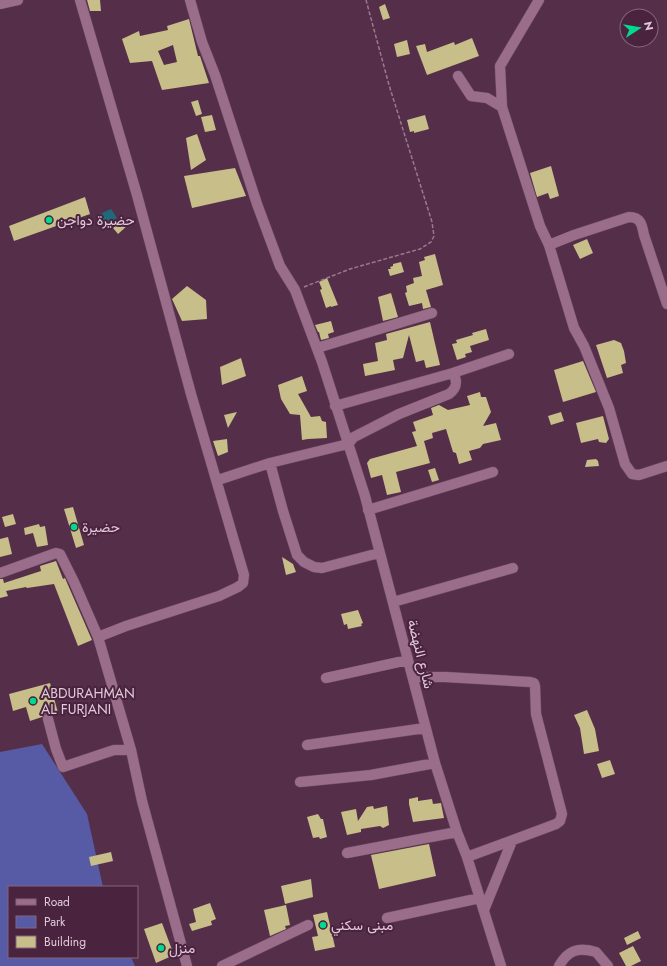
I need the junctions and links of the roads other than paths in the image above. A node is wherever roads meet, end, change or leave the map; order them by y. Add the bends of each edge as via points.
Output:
1 (18, 0) edge
2 (80, 0) edge
3 (190, 0) edge
4 (539, 0) edge
5 (0, 4) edge
6 (458, 76) dead end
7 (502, 108) junction
8 (549, 245) junction
9 (667, 304) edge
10 (432, 313) dead end
11 (317, 348) junction
12 (509, 354) dead end
13 (453, 373) junction
14 (335, 406) junction
15 (348, 444) junction
16 (270, 463) junction
17 (667, 466) edge
18 (493, 472) dead end
19 (218, 480) junction
20 (368, 510) junction
21 (379, 553) junction
22 (513, 568) dead end
23 (0, 573) edge
24 (393, 602) junction
25 (98, 637) junction
26 (408, 660) junction
27 (413, 677) junction
28 (326, 678) dead end
29 (48, 719) dead end
30 (425, 728) junction
31 (307, 745) dead end
32 (131, 750) junction
33 (435, 763) junction
34 (300, 782) dead end
35 (457, 832) junction
36 (512, 841) junction
37 (347, 853) dead end
38 (467, 858) junction
39 (480, 898) junction
40 (484, 910) junction
41 (387, 918) dead end
42 (308, 925) dead end
43 (187, 966) edge
44 (222, 966) edge
45 (501, 966) edge
46 (559, 966) edge
47 (608, 966) edge

1 - 5 street
2 - 19 street via 138,196 191,394
3 - 11 street, شارع النهضة via 257,204 280,266 295,290
4 - 7 street via 500,66
6 - 7 street via 472,96 487,98
7 - 8 street via 540,226
8 - 9 street via 629,217 639,219
8 - 17 street via 574,328 609,408 626,464 632,474 639,475
10 - 11 street
11 - 14 street, شارع النهضة
12 - 13 street
13 - 14 street
13 - 15 street via 457,384 449,394 399,414 354,437
14 - 15 street, شارع النهضة
15 - 16 street
15 - 20 street, شارع النهضة
16 - 19 street
16 - 21 street via 297,555 304,562 322,568
18 - 20 street
19 - 25 street via 243,568 243,583 219,596
20 - 21 street, شارع النهضة
21 - 24 street, شارع النهضة
22 - 24 street
23 - 25 street via 56,553 60,554
24 - 26 street, شارع النهضة
25 - 32 street
26 - 27 street, شارع النهضة
26 - 28 street
27 - 30 street, شارع النهضة
27 - 36 street via 534,683 536,714 562,814 556,824
29 - 32 street via 63,767 114,750
30 - 31 street
30 - 33 street, شارع النهضة
32 - 43 street via 142,801
33 - 34 street via 372,774
33 - 35 street, شارع النهضة
35 - 37 street
35 - 38 street, شارع النهضة
36 - 38 street
36 - 40 street
38 - 39 street, شارع النهضة
39 - 40 street, شارع النهضة
39 - 41 street
40 - 45 street, شارع النهضة
42 - 44 street
46 - 47 street via 565,955 584,949 596,952

